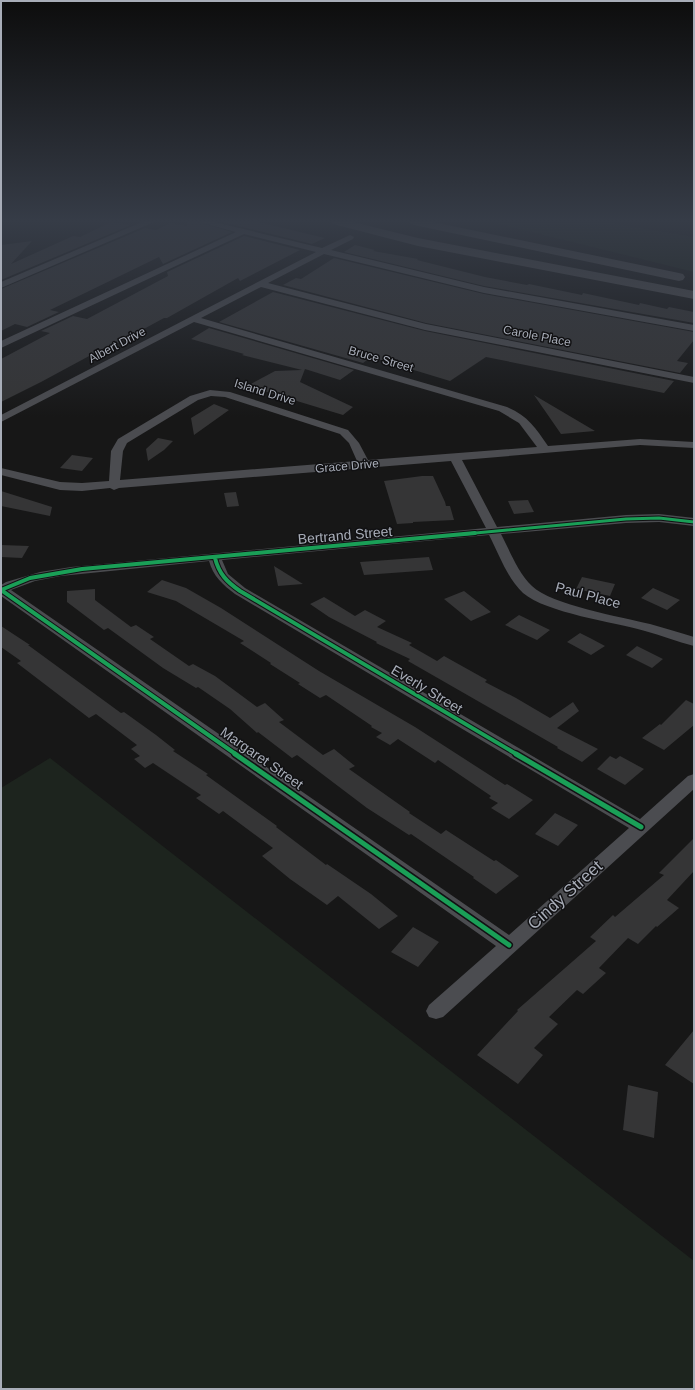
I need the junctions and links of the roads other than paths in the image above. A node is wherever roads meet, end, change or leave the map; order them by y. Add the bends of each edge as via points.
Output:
1 (125, 287) edge
2 (255, 287) edge
3 (271, 287) edge
4 (472, 287) edge
5 (652, 287) edge
6 (694, 295) edge
7 (194, 319) junction
8 (694, 328) edge
9 (1, 345) edge
10 (694, 380) edge
11 (1, 419) edge
12 (694, 445) edge
13 (544, 449) junction
14 (455, 457) junction
15 (364, 465) junction
16 (1, 471) edge
17 (114, 486) junction
18 (694, 522) edge
19 (492, 532) junction
20 (215, 558) junction
21 (1, 590) edge
22 (694, 642) edge
23 (694, 780) edge
24 (641, 827) junction
25 (509, 945) junction
26 (436, 1011) dead end

1 - 9 street
2 - 7 street, Albert Drive
3 - 10 street, Carole Place via 436,329
4 - 8 street
5 - 6 highway
7 - 11 street, Albert Drive
7 - 13 street, Bruce Street via 503,409 524,420
12 - 13 street, Grace Drive via 640,442
13 - 14 street, Grace Drive
14 - 15 street, Grace Drive
14 - 19 street, Paul Place
15 - 17 street, Grace Drive
15 - 17 street, Island Drive via 356,445 344,432 226,394 210,393 194,398 122,441 117,451
16 - 17 street, Grace Drive via 60,486
18 - 19 street, Bertrand Street via 669,518 643,518
19 - 20 street, Bertrand Street
19 - 22 street, Paul Place via 516,575 528,590 543,599
20 - 21 street, Bertrand Street via 53,573 27,578
20 - 24 street, Everly Street via 218,570 225,580 240,591
21 - 25 street, Margaret Street
23 - 24 street, Cindy Street
24 - 25 street, Cindy Street
25 - 26 street, Cindy Street

